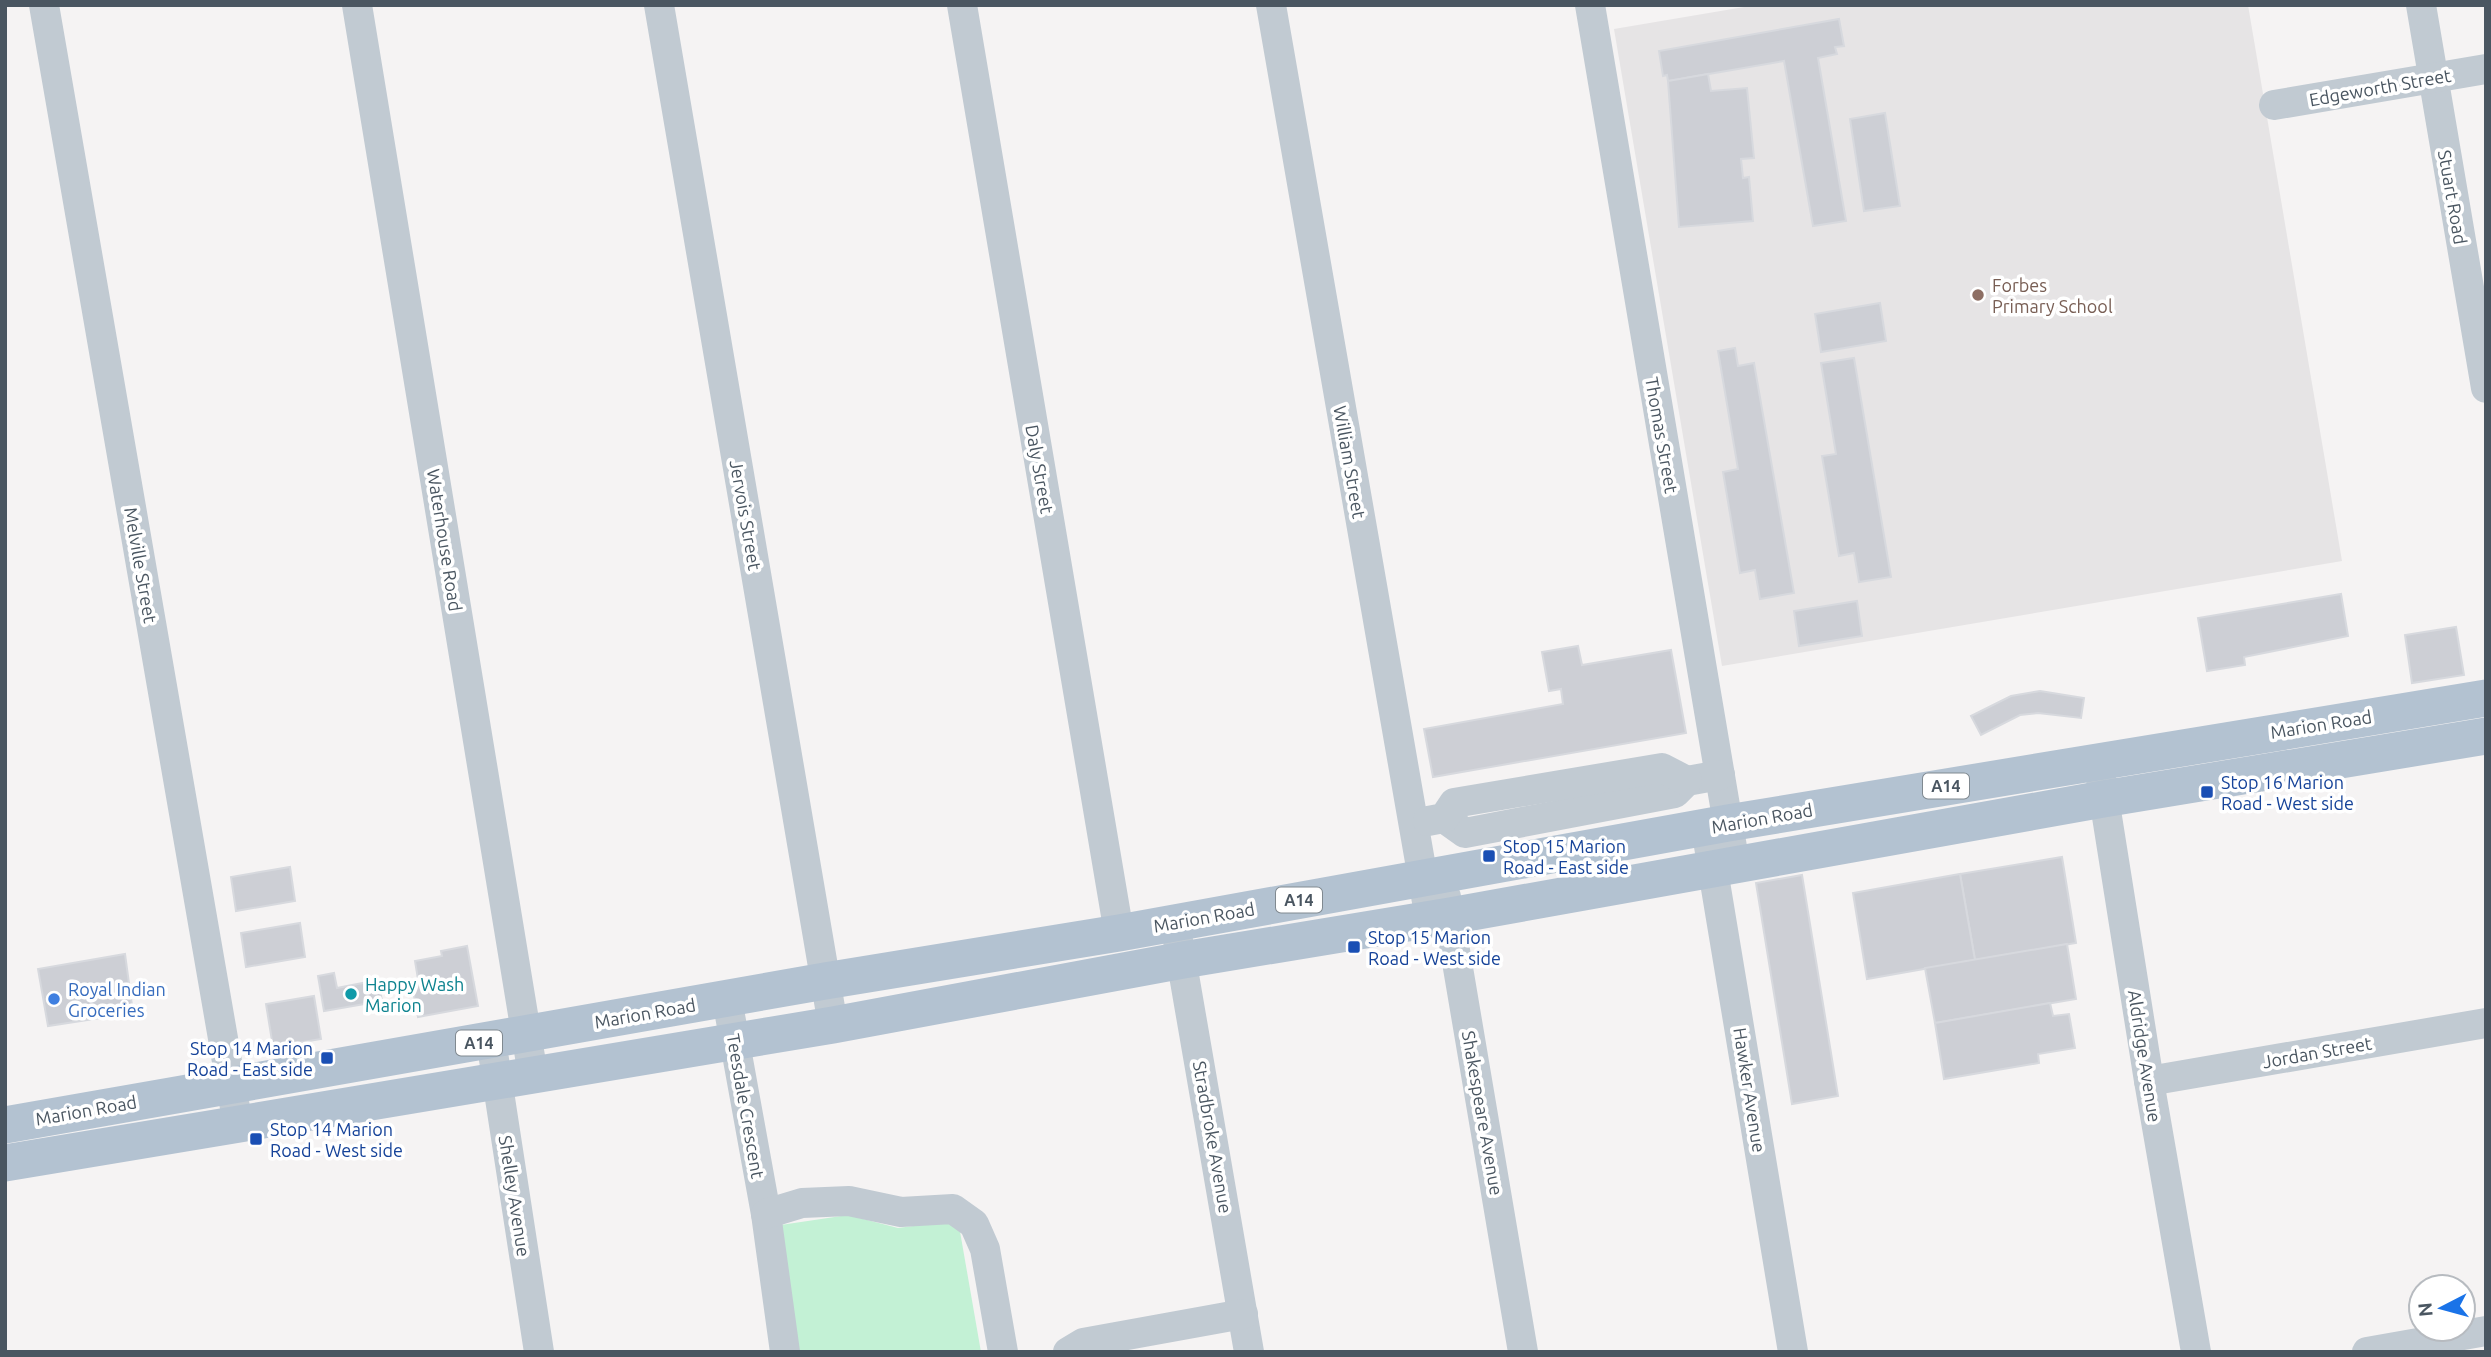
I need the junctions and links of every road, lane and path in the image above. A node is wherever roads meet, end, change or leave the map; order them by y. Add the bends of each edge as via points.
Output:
1 (44, 5) edge
2 (358, 5) edge
3 (659, 5) edge
4 (962, 5) edge
5 (1271, 5) edge
6 (1590, 5) edge
7 (2420, 5) edge
8 (2486, 69) edge
9 (2432, 78) junction
10 (2274, 105) dead end
11 (2486, 388) edge
12 (2486, 698) edge
13 (2486, 736) edge
14 (2099, 760) junction
15 (1720, 775) junction
16 (2103, 799) junction
17 (1413, 823) junction
18 (1717, 825) junction
19 (1724, 867) junction
20 (1432, 876) junction
21 (1440, 917) junction
22 (1175, 923) junction
23 (1119, 933) junction
24 (1183, 960) junction
25 (825, 981) junction
26 (727, 999) junction
27 (2486, 1023) edge
28 (833, 1025) junction
29 (508, 1037) junction
30 (734, 1042) junction
31 (515, 1078) junction
32 (2149, 1081) junction
33 (230, 1084) junction
34 (5, 1125) edge
35 (238, 1125) junction
36 (5, 1163) edge
37 (766, 1214) junction
38 (1243, 1314) junction
39 (2486, 1331) edge
40 (540, 1352) edge
41 (785, 1352) edge
42 (1003, 1352) edge
43 (1068, 1352) edge
44 (1249, 1352) edge
45 (1523, 1352) edge
46 (1793, 1352) edge
47 (2196, 1352) edge
48 (2367, 1352) edge

1 - 33 street, Melville Street
2 - 29 street, Waterhouse Road
3 - 25 street, Jervois Street
4 - 23 street, Daly Street
5 - 17 street, William Street
6 - 15 street, Thomas Street
7 - 9 street, Stuart Road
8 - 9 street, Edgeworth Street
9 - 10 street, Edgeworth Street
9 - 11 street, Stuart Road
12 - 14 main road, Marion Road / A14
13 - 16 main road, A14
14 - 16 street, Aldridge Avenue
14 - 18 main road, Marion Road / A14
15 - 17 street via 1687,781 1675,793 1465,833 1444,818
15 - 18 street, Thomas Street
16 - 19 main road, A14
16 - 32 street, Aldridge Avenue
17 - 20 street, William Street
18 - 19 street, Thomas Street
18 - 20 main road, Marion Road / A14
19 - 21 main road, A14
19 - 46 street, Hawker Avenue
20 - 21 street, William Street
20 - 22 main road, Marion Road / A14
21 - 24 main road, A14
21 - 45 street, Shakespeare Avenue
22 - 23 main road, Marion Road / A14
22 - 24 street, Stradbroke Avenue
23 - 25 main road, Marion Road / A14
24 - 28 main road, A14
24 - 38 street, Stradbroke Avenue
25 - 26 main road, Marion Road / A14
25 - 28 street, Jervois Street
26 - 29 main road, Marion Road / A14
26 - 30 street, Teesdale Crescent
27 - 32 street, Jordan Street
28 - 30 main road, A14
29 - 31 street, Waterhouse Road
29 - 33 main road, Marion Road / A14
30 - 31 main road, A14
30 - 37 street, Teesdale Crescent
31 - 35 main road, A14
31 - 40 street, Shelley Avenue
32 - 47 street, Aldridge Avenue
33 - 34 main road, Marion Road / A14
33 - 35 street, Melville Street
35 - 36 main road, A14
37 - 41 street, Teesdale Crescent
37 - 42 street via 802,1203 849,1201 901,1212 953,1209 974,1224 985,1249
38 - 43 street via 1083,1343
38 - 44 street, Stradbroke Avenue
39 - 48 street

